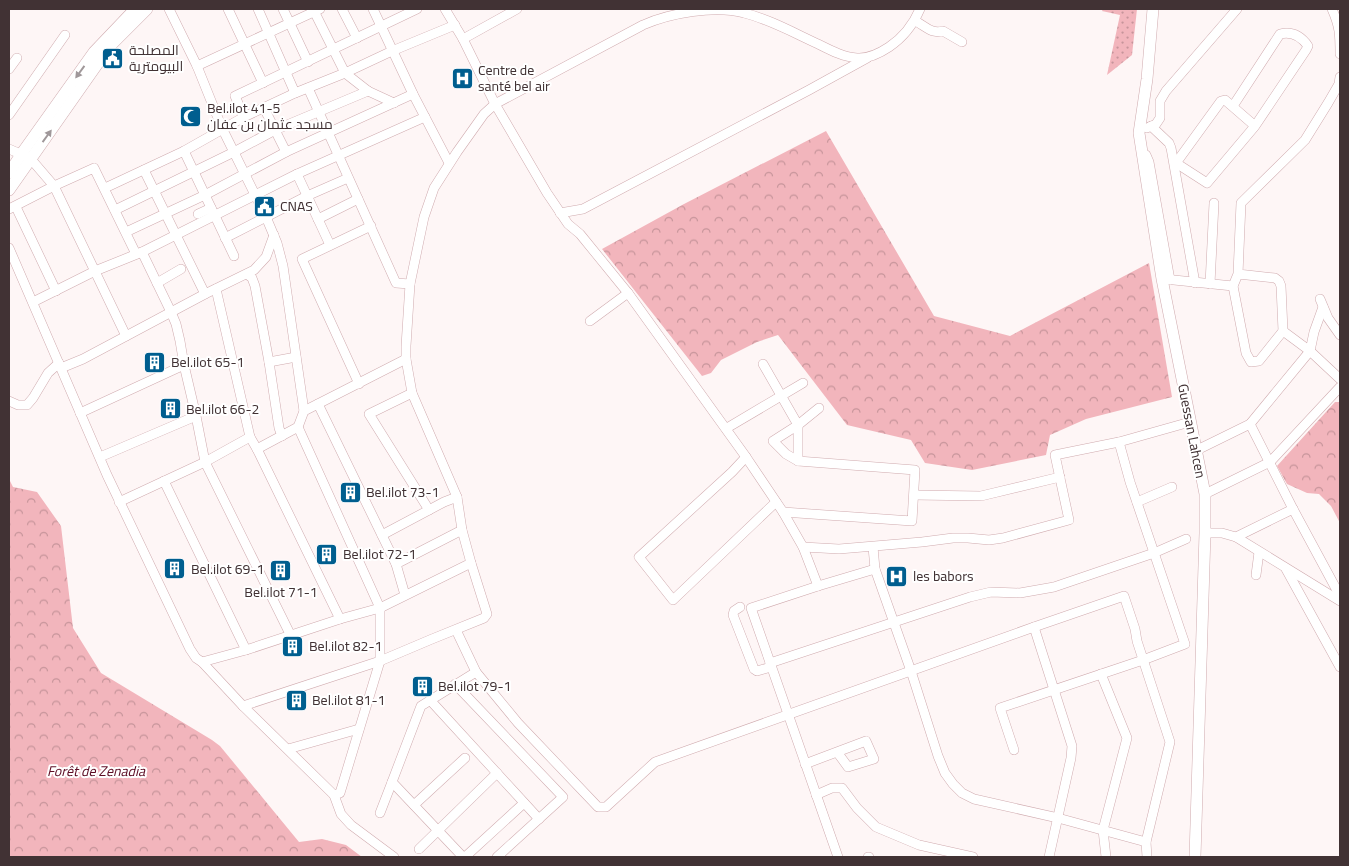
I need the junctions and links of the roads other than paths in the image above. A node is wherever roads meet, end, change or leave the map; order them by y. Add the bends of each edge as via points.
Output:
1 (135, 9) edge
2 (147, 9) edge
3 (169, 9) edge
4 (228, 9) edge
5 (258, 9) edge
6 (284, 9) edge
7 (342, 9) edge
8 (373, 9) edge
9 (418, 9) edge
10 (445, 9) edge
11 (517, 9) edge
12 (713, 9) edge
13 (920, 9) edge
14 (1153, 9) edge
15 (1237, 9) edge
16 (1332, 9) edge
17 (316, 10) edge
18 (915, 21) junction
19 (290, 23) junction
20 (454, 25) junction
21 (381, 27) junction
22 (269, 32) junction
23 (64, 36) dead end
24 (357, 38) junction
25 (463, 39) junction
26 (962, 42) dead end
27 (245, 44) junction
28 (333, 50) junction
29 (392, 51) junction
30 (1340, 54) edge
31 (869, 57) junction
32 (17, 58) dead end
33 (308, 62) junction
34 (197, 66) junction
35 (9, 69) edge
36 (286, 72) junction
37 (345, 73) junction
38 (1340, 77) edge
39 (263, 83) junction
40 (308, 88) junction
41 (368, 91) junction
42 (296, 93) junction
43 (413, 94) junction
44 (394, 103) junction
45 (495, 104) junction
46 (1233, 106) junction
47 (264, 108) junction
48 (318, 112) junction
49 (9, 115) edge
50 (244, 116) junction
51 (425, 117) junction
52 (1146, 125) junction
53 (1255, 126) junction
54 (222, 128) junction
55 (275, 130) junction
56 (328, 132) junction
57 (9, 149) edge
58 (184, 151) junction
59 (234, 152) junction
60 (286, 152) junction
61 (26, 156) junction
62 (339, 156) junction
63 (1175, 162) junction
64 (449, 163) junction
65 (144, 170) junction
66 (194, 172) junction
67 (9, 174) edge
68 (245, 174) junction
69 (297, 174) junction
70 (348, 178) junction
71 (54, 186) junction
72 (105, 188) junction
73 (9, 190) edge
74 (154, 192) junction
75 (205, 195) junction
76 (256, 196) junction
77 (307, 196) junction
78 (358, 199) junction
79 (1214, 203) dead end
80 (12, 208) edge
81 (115, 210) junction
82 (213, 212) junction
83 (560, 213) junction
84 (166, 214) junction
85 (198, 214) dead end
86 (266, 217) junction
87 (318, 219) junction
88 (370, 226) junction
89 (126, 232) junction
90 (176, 235) junction
91 (274, 235) junction
92 (225, 238) junction
93 (330, 245) junction
94 (9, 248) edge
95 (139, 253) junction
96 (234, 256) dead end
97 (180, 269) dead end
98 (95, 271) junction
99 (247, 274) junction
100 (1238, 274) junction
101 (1166, 279) junction
102 (157, 282) junction
103 (1195, 283) junction
104 (410, 284) junction
105 (1210, 284) junction
106 (1233, 286) junction
107 (216, 289) junction
108 (56, 291) junction
109 (628, 292) junction
110 (204, 294) junction
111 (33, 302) junction
112 (171, 312) junction
113 (590, 321) dead end
114 (1283, 331) junction
115 (1340, 335) edge
116 (126, 336) junction
117 (1310, 351) junction
118 (296, 358) junction
119 (406, 360) junction
120 (269, 362) junction
121 (763, 364) dead end
122 (184, 365) junction
123 (60, 366) junction
124 (1340, 379) edge
125 (803, 383) dead end
126 (359, 384) junction
127 (1340, 387) edge
128 (412, 394) junction
129 (781, 396) junction
130 (9, 401) edge
131 (318, 404) junction
132 (819, 408) dead end
133 (304, 411) junction
134 (80, 413) junction
135 (196, 416) junction
136 (1190, 422) junction
137 (1250, 424) junction
138 (798, 426) junction
139 (298, 427) junction
140 (727, 428) junction
141 (282, 436) junction
142 (250, 437) junction
143 (1119, 442) junction
144 (257, 449) junction
145 (1196, 451) junction
146 (100, 457) junction
147 (746, 457) junction
148 (798, 461) junction
149 (205, 462) junction
150 (1270, 462) junction
151 (1060, 477) junction
152 (164, 481) junction
153 (1172, 487) dead end
154 (1205, 494) junction
155 (914, 495) junction
156 (457, 497) junction
157 (119, 502) junction
158 (776, 502) junction
159 (1137, 502) junction
160 (1293, 509) junction
161 (429, 510) junction
162 (783, 512) junction
163 (462, 530) junction
164 (1205, 533) junction
165 (382, 535) junction
166 (1236, 537) junction
167 (1186, 538) dead end
168 (803, 547) junction
169 (873, 547) junction
170 (1259, 552) junction
171 (1154, 553) junction
172 (471, 563) junction
173 (396, 564) junction
174 (1286, 568) junction
175 (875, 569) junction
176 (1256, 575) dead end
177 (818, 586) junction
178 (405, 595) junction
179 (1340, 596) edge
180 (1340, 601) edge
181 (740, 607) dead end
182 (380, 608) junction
183 (340, 620) junction
184 (893, 622) junction
185 (1034, 627) junction
186 (456, 630) junction
187 (291, 636) junction
188 (246, 650) junction
189 (1143, 660) junction
190 (202, 662) junction
191 (380, 662) junction
192 (770, 665) junction
193 (1340, 667) edge
194 (911, 671) junction
195 (476, 672) junction
196 (1101, 674) junction
197 (455, 684) junction
198 (1054, 690) junction
199 (430, 700) junction
200 (243, 706) junction
201 (787, 714) junction
202 (359, 729) junction
203 (288, 749) junction
204 (1014, 750) dead end
205 (837, 752) dead end
206 (464, 758) dead end
207 (805, 764) junction
208 (497, 773) junction
209 (392, 782) junction
210 (576, 784) junction
211 (816, 795) junction
212 (334, 796) junction
213 (563, 797) junction
214 (524, 802) junction
215 (414, 805) junction
216 (380, 813) dead end
217 (1058, 818) junction
218 (539, 819) junction
219 (1103, 830) junction
220 (438, 831) junction
221 (1146, 842) junction
222 (419, 849) dead end
223 (394, 857) edge
224 (464, 857) edge
225 (497, 857) edge
226 (838, 857) edge
227 (974, 857) edge
228 (1048, 857) edge
229 (1106, 857) edge
230 (1147, 857) edge
231 (1195, 857) edge

1 -> 61 main road via 94,52
61 -> 2 main road via 46,138 110,46
3 - 34 street
4 - 27 street
5 - 22 street
6 - 19 street
7 - 24 street
8 - 21 street
9 - 21 street
10 - 20 street
11 - 25 street
12 - 31 street via 745,13 844,55
12 - 45 street via 657,19 643,25
13 - 18 street
14 - 52 main road, Guessan Lahcen via 1141,114
15 - 52 street via 1166,91 1160,101 1160,118 1156,124
16 - 30 street via 1338,23
17 - 19 street
17 - 28 street
18 - 26 street via 931,32 943,31
18 - 31 street via 895,43
19 - 22 street
19 - 33 street
20 - 25 street
20 - 29 street
21 - 24 street
21 - 29 street
22 - 27 street
22 - 36 street
23 - 49 street
24 - 28 street
25 - 45 street
27 - 34 street
27 - 39 street
28 - 33 street
28 - 37 street
29 - 37 street
29 - 43 street
31 - 83 street via 583,209
32 - 35 street
33 - 36 street
34 - 54 street
36 - 39 street
36 - 42 street
37 - 40 street
37 - 41 street
38 - 100 street via 1328,104 1305,140 1241,203
39 - 50 street via 236,96
40 - 42 street
40 - 48 street
41 - 44 street
41 - 48 street
42 - 47 street
43 - 44 street
43 - 51 street
44 - 56 street
45 - 64 street via 484,114
45 - 83 street
46 - 53 street
46 - 53 street via 1280,34 1293,34 1305,41 1306,50
46 - 63 street via 1221,100
47 - 50 street
47 - 55 street
48 - 55 street
48 - 56 street
50 - 54 street
51 - 62 street
51 - 64 street
52 - 63 street via 1169,143
52 - 101 main road, Guessan Lahcen via 1139,133
53 - 63 street via 1207,183
54 - 58 street
54 - 59 street
55 - 59 street
55 - 60 street
56 - 60 street
56 - 62 street
57 - 61 street
58 - 65 street
58 - 66 street
59 - 66 street
59 - 68 street
60 - 68 street
61 - 67 main road
61 - 71 street
61 - 73 main road
62 - 69 street
62 - 70 street
63 - 103 street
64 - 104 street via 434,188 424,217
65 - 72 street
65 - 74 street
66 - 74 street
66 - 75 street
68 - 75 street
68 - 76 street
69 - 76 street
69 - 77 street
70 - 77 street
70 - 78 street
71 - 72 street via 94,168
71 - 80 street
71 - 98 street
72 - 81 street
74 - 81 street
74 - 84 street
75 - 82 street
75 - 84 street
76 - 82 street
76 - 86 street
77 - 86 street
77 - 87 street
78 - 87 street
78 - 88 street
79 - 105 street
80 - 108 street
81 - 89 street
82 - 85 street
82 - 90 street
82 - 92 street
83 - 109 street
84 - 89 street
84 - 90 street
86 - 91 street
86 - 92 street
87 - 93 street
88 - 93 street
88 - 104 street via 396,283
89 - 95 street
90 - 95 street
90 - 110 street
91 - 99 street via 266,257
91 - 118 street via 283,266
92 - 96 street
93 - 126 street via 302,259
94 - 111 street
95 - 98 street
95 - 102 street
97 - 102 street
98 - 108 street
98 - 116 street
99 - 107 street
99 - 120 street via 252,278
100 - 106 street
100 - 114 street via 1280,281
101 - 103 street
101 - 136 main road, Guessan Lahcen
102 - 112 street
103 - 105 street
104 - 119 street
105 - 106 street
106 - 114 street via 1246,353 1251,362 1259,361
107 - 110 street
107 - 142 street
108 - 111 street
109 - 113 street
109 - 140 street
110 - 112 street
111 - 123 street
112 - 116 street
112 - 122 street
114 - 117 street
115 - 117 street via 1321,303
116 - 123 street
117 - 124 street
117 - 137 street
118 - 120 street
118 - 133 street
119 - 126 street
119 - 128 street
120 - 141 street
121 - 129 street
122 - 134 street
122 - 135 street
123 - 130 street via 48,372 27,405 18,406
123 - 134 street
125 - 129 street
126 - 131 street
127 - 150 street
128 - 156 street
128 - 161 street via 369,414
129 - 138 street
129 - 140 street
131 - 133 street
131 - 165 street
132 - 138 street
133 - 139 street
134 - 146 street
135 - 146 street
135 - 149 street
136 - 143 street
136 - 145 main road, Guessan Lahcen
137 - 145 street
137 - 150 street
138 - 148 street
138 - 148 street via 773,441
139 - 141 street
139 - 182 street
140 - 147 street
141 - 144 street
142 - 144 street
142 - 149 street
143 - 151 street via 1055,455
143 - 159 street
144 - 183 street
145 - 154 main road, Guessan Lahcen
146 - 157 street
147 - 158 street
147 - 158 street via 639,557 673,600
148 - 155 street via 915,470
149 - 152 street
149 - 187 street
150 - 154 street
150 - 160 street
151 - 155 street via 982,496
151 - 169 street via 1069,520 989,540 953,538
152 - 157 street
152 - 188 street
153 - 159 street
154 - 164 main road, Guessan Lahcen
155 - 162 street via 912,521
156 - 161 street
156 - 163 street
157 - 190 street via 190,649
158 - 162 street
159 - 171 street
160 - 166 street
160 - 179 street
161 - 165 street
162 - 168 street
163 - 172 street
163 - 173 street
164 - 166 street
164 - 231 main road, Guessan Lahcen
165 - 173 street
166 - 170 street
167 - 171 street
168 - 169 street
168 - 177 street
169 - 175 street
170 - 174 street
170 - 176 street
171 - 184 street via 1054,587 1020,593 991,592
171 - 189 street via 1186,644
172 - 178 street
172 - 186 street via 487,614
173 - 178 street
174 - 180 street
174 - 193 street
175 - 177 street
175 - 184 street
177 - 192 street via 751,608
178 - 182 street
181 - 192 street via 733,615 754,669
182 - 183 street
182 - 191 street
183 - 187 street
184 - 192 street
184 - 194 street
185 - 189 street via 1124,596
185 - 194 street
185 - 198 street
186 - 191 street
186 - 195 street
187 - 188 street
188 - 190 street
189 - 196 street
189 - 221 street via 1170,742
190 - 200 street
191 - 200 street
191 - 202 street
192 - 201 street
194 - 201 street
194 - 217 street via 944,773 962,793 974,799
195 - 197 street
195 - 210 street via 518,723
196 - 198 street
196 - 219 street via 1128,738
197 - 199 street
197 - 213 street
198 - 204 street via 1000,708
198 - 217 street via 1072,746
199 - 208 street
199 - 209 street via 421,706
200 - 203 street
201 - 207 street
201 - 210 street via 655,762 606,806 598,807
202 - 203 street
202 - 212 street via 340,793
203 - 212 street
205 - 207 street
206 - 215 street
207 - 211 street
208 - 214 street
208 - 220 street
209 - 215 street
209 - 216 street
210 - 213 street
211 - 226 street
211 - 227 street via 832,788 842,788 876,827 919,846
212 - 223 street via 341,814 351,825
213 - 218 street
214 - 218 street
214 - 224 street
215 - 220 street
217 - 219 street
217 - 228 street
218 - 225 street
219 - 221 street
219 - 229 street
220 - 222 street
220 - 224 street
221 - 230 street

